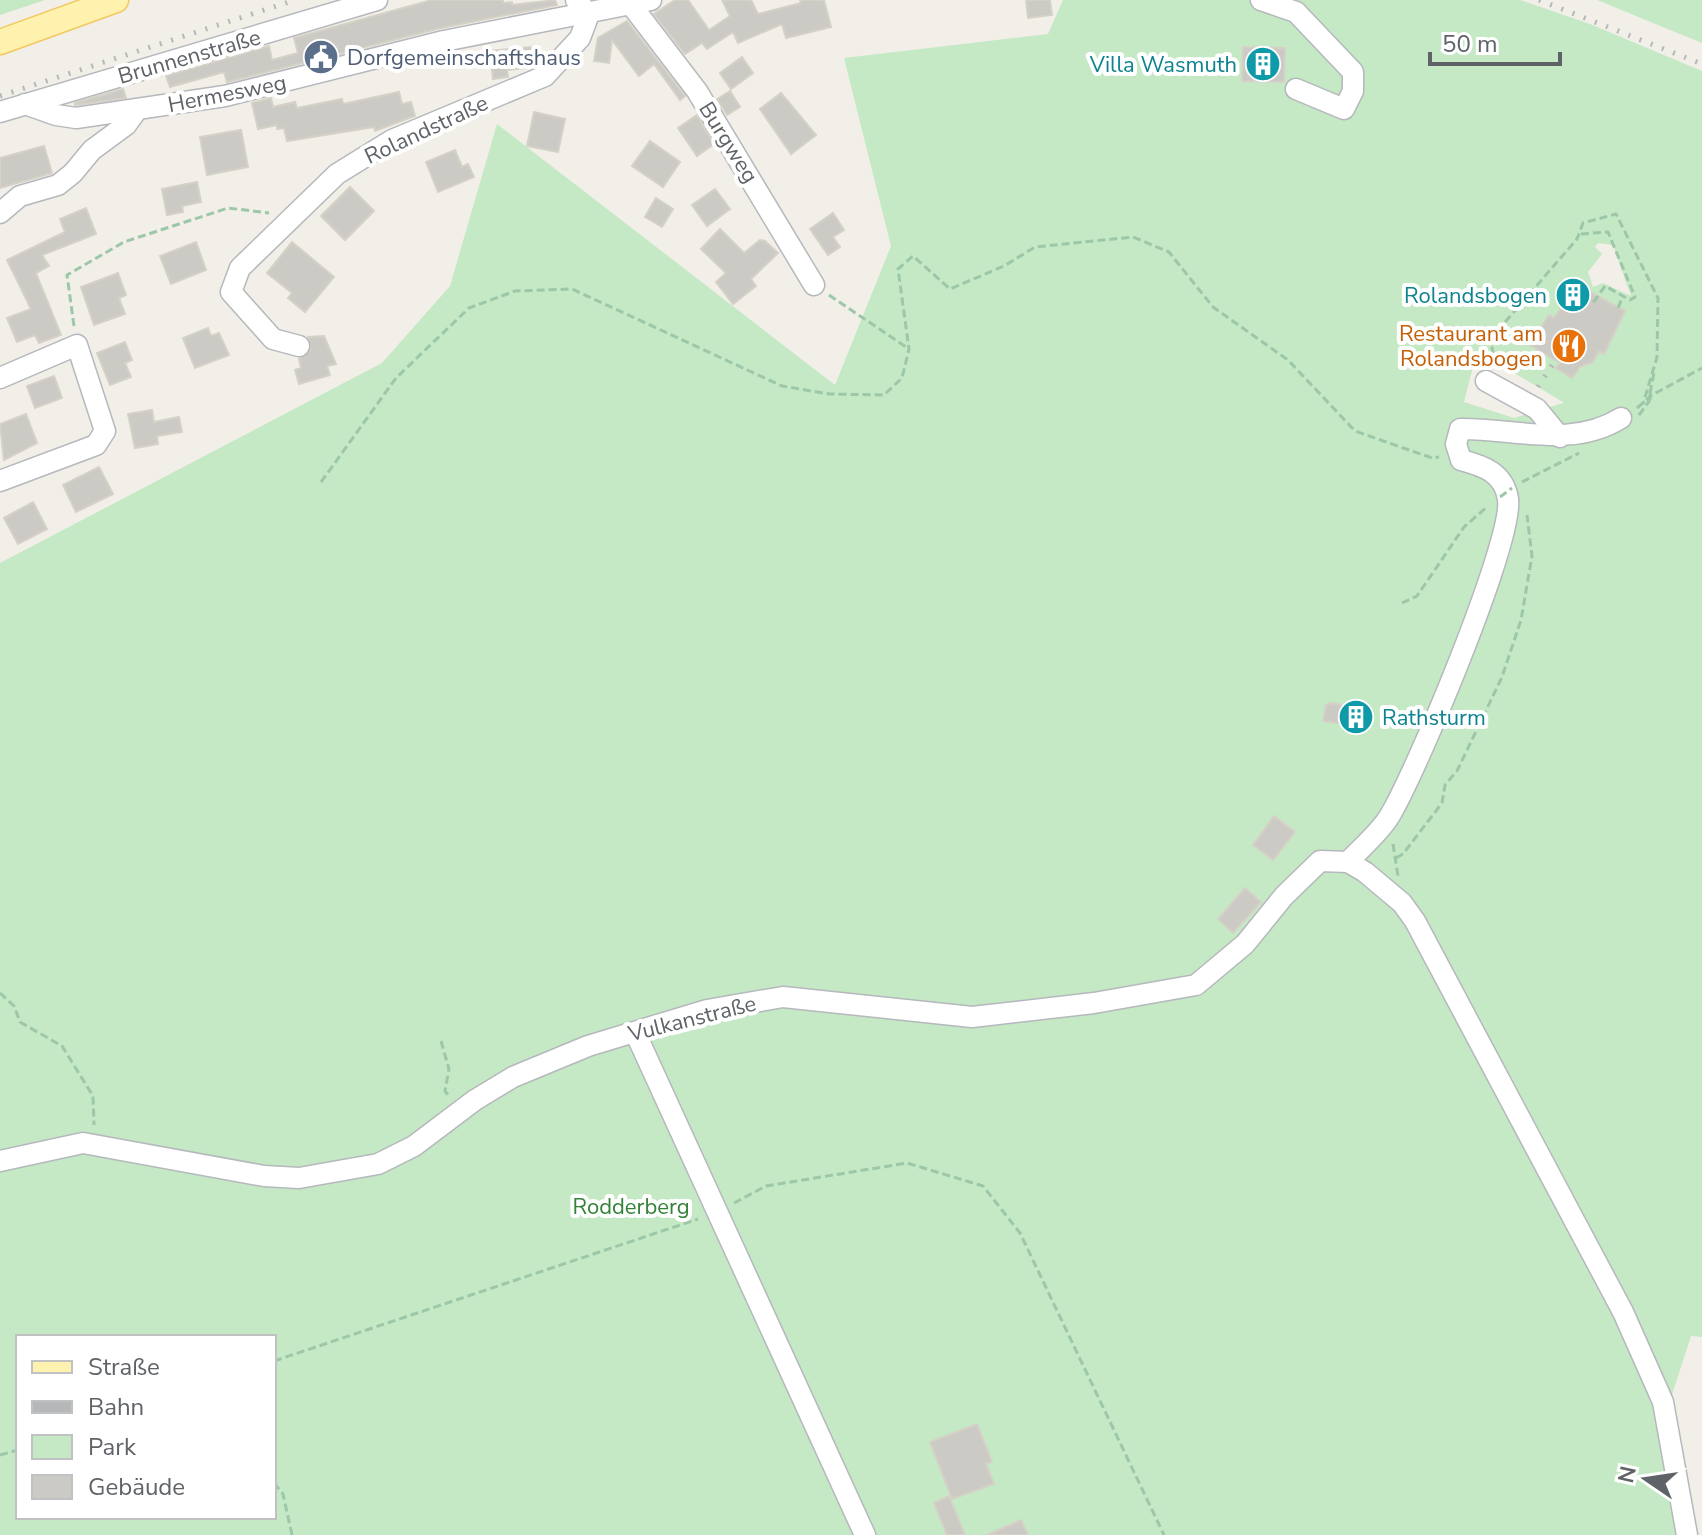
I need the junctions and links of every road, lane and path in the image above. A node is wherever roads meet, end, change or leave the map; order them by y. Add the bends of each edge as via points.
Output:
1 (116, 0) edge
2 (377, 0) edge
3 (1261, 0) edge
4 (633, 5) edge
5 (582, 7) edge
6 (0, 42) edge
7 (1296, 89) dead end
8 (25, 104) junction
9 (137, 110) junction
10 (0, 112) edge
11 (0, 213) edge
12 (295, 216) junction
13 (1581, 234) junction
14 (814, 285) joint
15 (1623, 296) junction
16 (1593, 303) dead end
17 (1618, 308) dead end
18 (77, 345) junction
19 (299, 346) dead end
20 (909, 349) junction
21 (1657, 357) junction
22 (1702, 368) edge
23 (0, 378) edge
24 (1486, 381) dead end
25 (1513, 397) junction
26 (1648, 406) dead end
27 (1621, 418) dead end
28 (1560, 437) junction
29 (1459, 454) junction
30 (1488, 467) junction
31 (0, 481) edge
32 (321, 482) dead end
33 (1518, 484) dead end
34 (1512, 488) dead end
35 (1500, 497) dead end
36 (1525, 504) dead end
37 (1488, 507) dead end
38 (1402, 603) dead end
39 (1396, 858) dead end
40 (1348, 862) junction
41 (0, 993) edge
42 (635, 1032) junction
43 (441, 1041) dead end
44 (460, 1112) junction
45 (95, 1144) junction
46 (0, 1161) edge
47 (718, 1212) junction
48 (276, 1360) edge
49 (276, 1485) edge
50 (292, 1535) edge
51 (865, 1535) edge
52 (1164, 1535) edge
53 (1687, 1535) edge

1 - 6 main road
2 - 8 street, Brunnenstraße
3 - 7 street via 1293,10 1353,72 1353,91 1344,109
4 - 5 street, Hermesweg
4 - 14 street, Burgweg via 697,91
5 - 9 street, Hermesweg via 283,84
5 - 12 street, Rolandstraße via 580,38 545,76 392,140 337,174
8 - 9 street, Hermesweg via 76,118
8 - 10 street, Brunnenstraße
9 - 11 street via 58,185 20,196
12 - 18 path via 228,208 124,242 67,275
12 - 19 street, Rolandstraße via 240,268 231,292 273,339
13 - 15 path via 1608,232 1635,297
13 - 21 path via 1583,223 1616,214 1656,288
13 - 25 path via 1499,329 1493,357
14 - 20 path
15 - 16 path via 1605,286
15 - 17 path
18 - 23 street
18 - 31 street via 105,431 96,445
20 - 29 path via 898,269 913,256 950,289 1035,247 1133,237 1169,252 1213,307 1288,360 1355,431 1432,458
20 - 32 path via 902,378 884,395 829,394 782,386 572,289 515,291 469,308 396,378
21 - 22 path via 1643,404
21 - 26 path, bridge
24 - 25 street
25 - 28 street via 1537,409
27 - 28 street
28 - 29 street via 1460,429
29 - 30 street via 1461,460
30 - 33 path via 1496,465 1514,474
30 - 40 street via 1500,479 1508,507 1507,527 1483,600 1389,818
34 - 35 path, bridge
36 - 39 path via 1532,556 1521,620 1502,677 1457,771 1445,785 1442,803
37 - 38 path via 1464,527 1417,596
40 - 42 street, Vulkanstraße via 1320,861 1245,944 1196,985 972,1017 783,997 707,1010
40 - 53 street via 1402,903 1640,1351 1663,1402
41 - 45 path via 14,1006 20,1022 62,1046 93,1096
42 - 44 street, Vulkanstraße via 513,1077
42 - 47 street
43 - 44 path via 449,1069 445,1091
44 - 45 street, Vulkanstraße via 414,1146 378,1164 299,1178
45 - 46 street, Vulkanstraße
47 - 48 path
47 - 51 street
47 - 52 path via 766,1186 907,1163 983,1186 1020,1233
49 - 50 path via 283,1494

